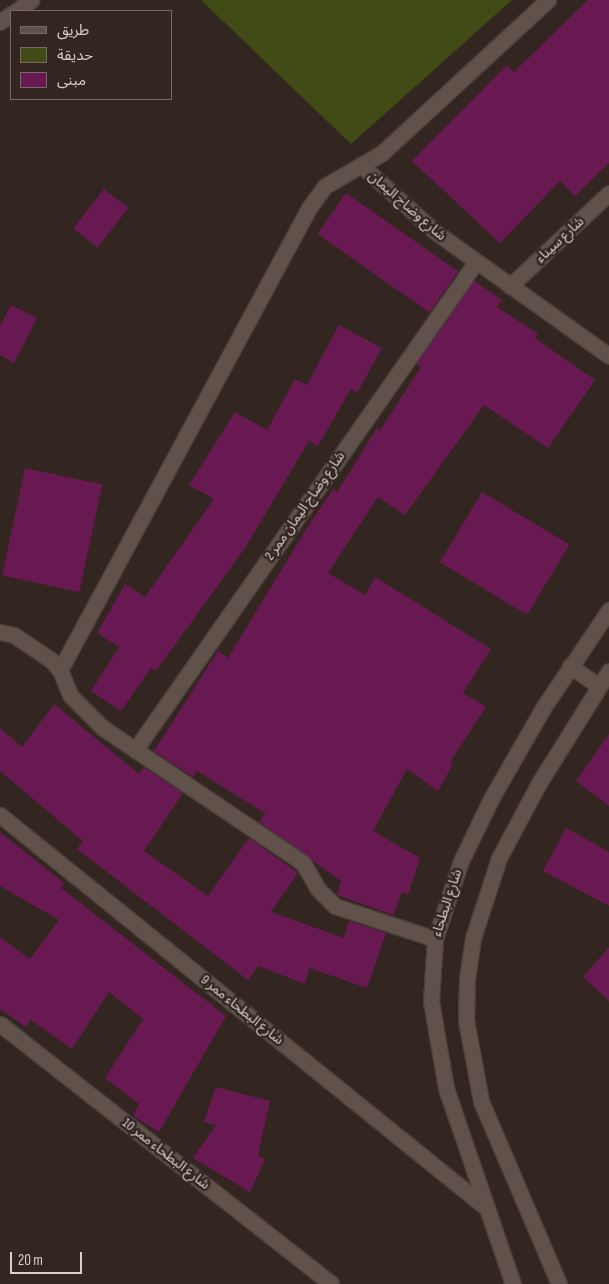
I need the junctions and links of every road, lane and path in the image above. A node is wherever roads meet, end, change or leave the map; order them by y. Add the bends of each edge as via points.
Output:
1 (31, 0) edge
2 (548, 0) edge
3 (17, 10) edge
4 (361, 165) junction
5 (609, 193) edge
6 (476, 262) junction
7 (510, 286) junction
8 (609, 356) edge
9 (609, 610) edge
10 (0, 632) edge
11 (570, 666) junction
12 (60, 670) junction
13 (609, 671) edge
14 (599, 686) junction
15 (135, 750) junction
16 (0, 815) edge
17 (435, 939) junction
18 (0, 1024) edge
19 (484, 1206) junction
20 (331, 1284) edge
21 (513, 1284) edge
22 (559, 1284) edge

1 - 3 street
2 - 4 street, شارع وضاح اليمان via 382,153
4 - 6 street, شارع وضاح اليمان via 427,225
4 - 12 street via 325,186 309,208
5 - 7 street, شارع سيناء
6 - 7 street, شارع وضاح اليمان
6 - 15 street, شارع وضاح اليمان ممر 2
7 - 8 street, شارع وضاح اليمان
9 - 11 street, شارع البطحاء
10 - 12 street via 14,635
11 - 14 street
11 - 17 street, شارع البطحاء via 492,797 461,861
12 - 15 street via 79,706
13 - 14 street
14 - 22 street via 538,783 499,858 473,938 467,979 466,1020 482,1101
15 - 17 street via 303,863 318,889 335,906
16 - 19 street, شارع البطحاء ممر 9
17 - 19 street, شارع البطحاء via 431,1000 446,1088
18 - 20 street, شارع البطحاء ممر 10
19 - 21 street, شارع البطحاء

